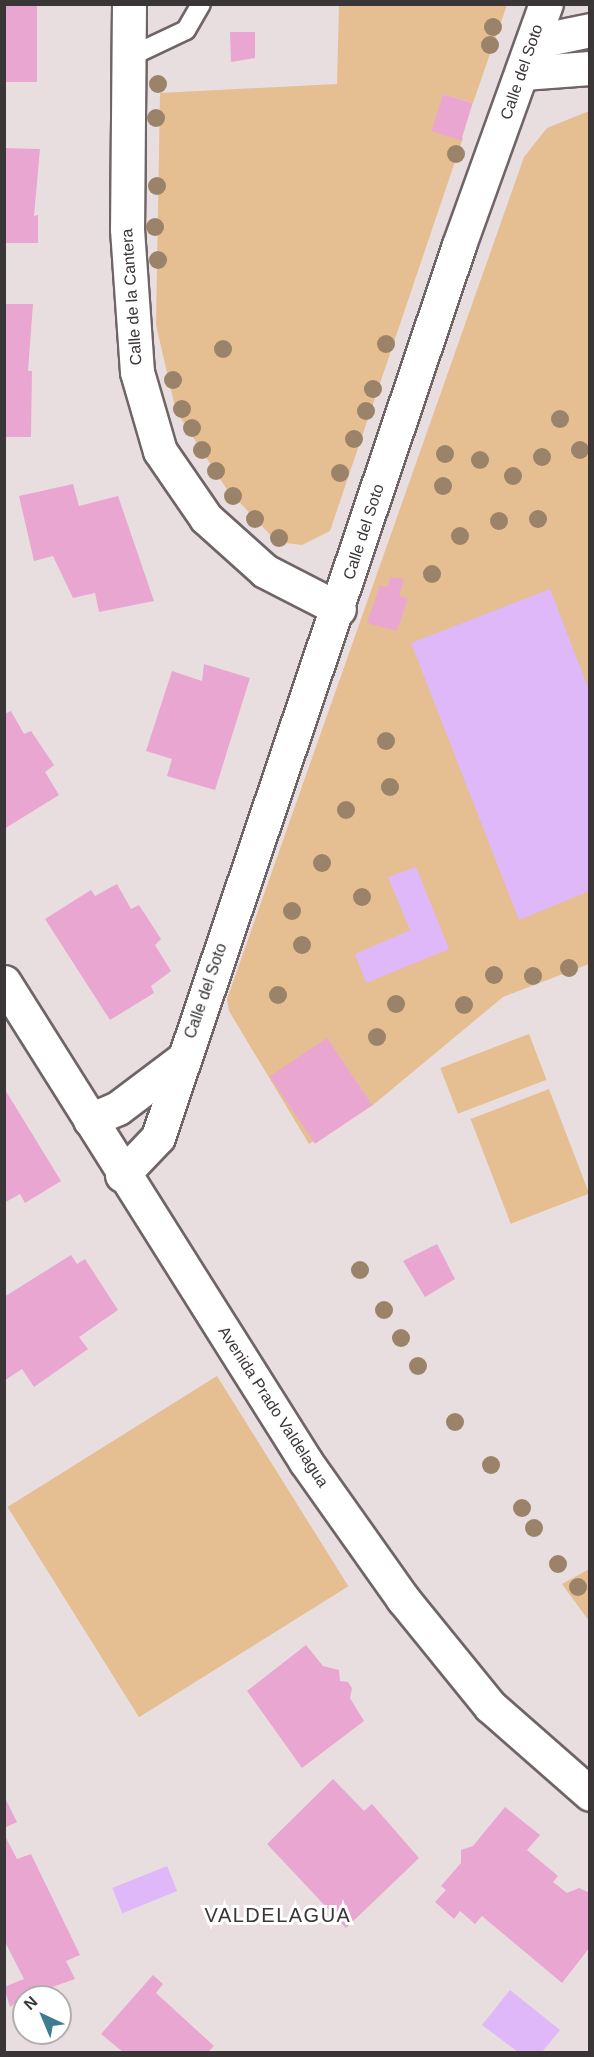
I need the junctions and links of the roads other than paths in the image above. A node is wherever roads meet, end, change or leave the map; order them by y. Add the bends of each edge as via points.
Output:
1 (129, 4) edge
2 (201, 4) edge
3 (546, 4) edge
4 (590, 30) edge
5 (533, 42) junction
6 (129, 57) junction
7 (590, 68) edge
8 (523, 73) junction
9 (339, 609) junction
10 (4, 982) edge
11 (183, 1059) junction
12 (90, 1120) junction
13 (122, 1175) junction
14 (590, 1794) edge

1 - 6 street, Calle de la Cantera
2 - 6 lane via 186,30
3 - 5 street, Calle del Soto
4 - 5 street
5 - 8 street, Calle del Soto
6 - 9 street, Calle de la Cantera via 127,229 137,372 160,451 206,518 265,572
7 - 8 street
8 - 9 street, Calle del Soto via 459,245
9 - 11 street, Calle del Soto
10 - 12 street, Avenida Prado Valdelagua
11 - 12 street, Calle del Soto via 118,1108
11 - 13 street, Calle del Soto via 158,1137
12 - 13 street, Avenida Prado Valdelagua
13 - 14 street, Avenida Prado Valdelagua via 306,1462 403,1599 490,1706

